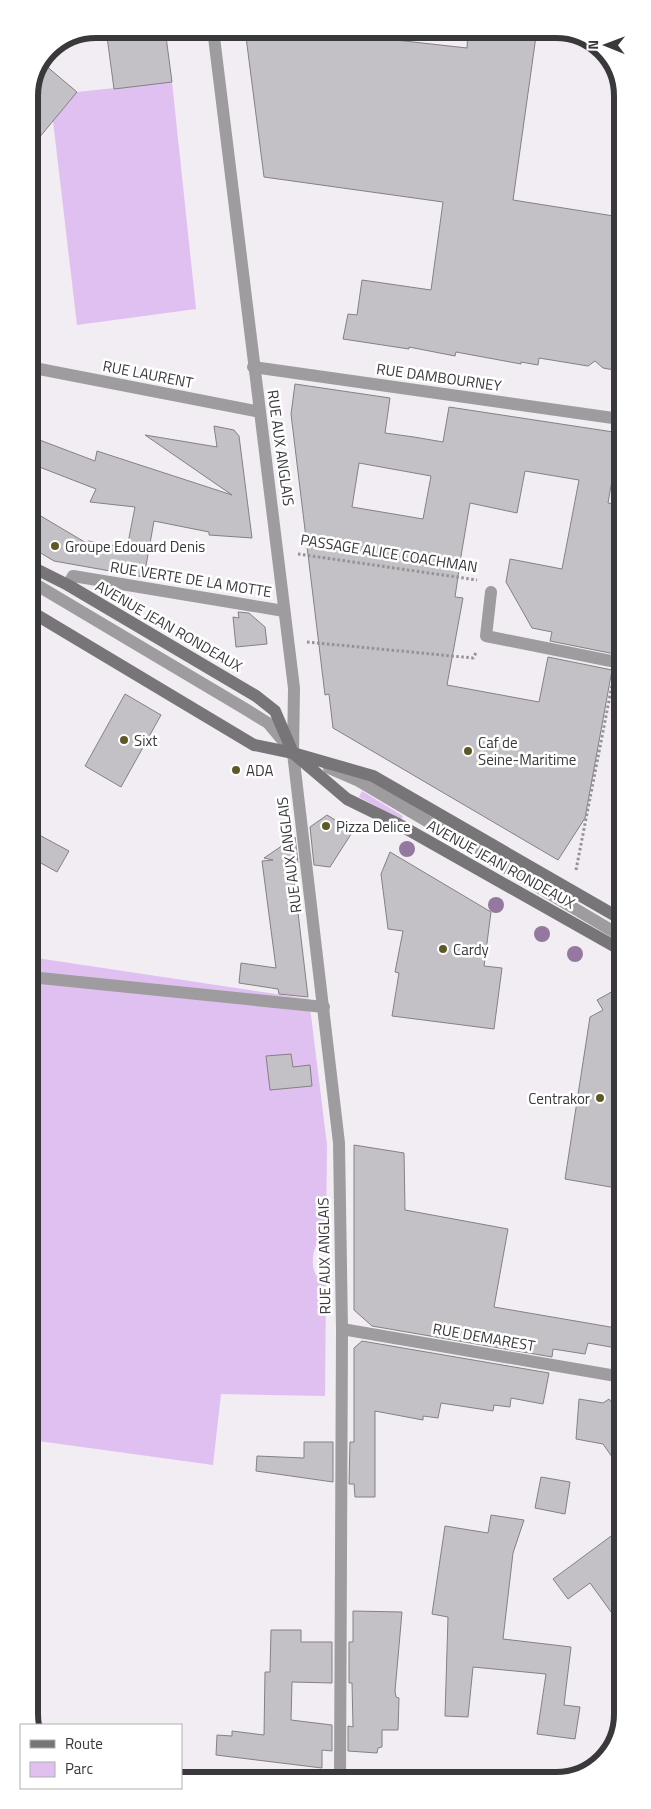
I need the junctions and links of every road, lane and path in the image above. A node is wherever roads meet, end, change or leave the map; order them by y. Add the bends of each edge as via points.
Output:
1 (214, 38) edge
2 (253, 367) junction
3 (38, 369) edge
4 (260, 412) junction
5 (614, 418) edge
6 (278, 551) junction
7 (38, 570) edge
8 (68, 585) junction
9 (38, 586) edge
10 (491, 592) joint
11 (284, 611) junction
12 (38, 616) edge
13 (486, 636) junction
14 (288, 641) junction
15 (614, 662) edge
16 (614, 683) edge
17 (293, 753) junction
18 (572, 890) junction
19 (614, 915) edge
20 (614, 932) edge
21 (614, 946) edge
22 (38, 978) edge
23 (324, 1007) junction
24 (342, 1329) junction
25 (614, 1376) edge
26 (340, 1772) edge

1 - 2 street, RUE AUX ANGLAIS
2 - 4 street, RUE AUX ANGLAIS
2 - 5 street, RUE DAMBOURNEY
3 - 4 street, RUE LAURENT
4 - 6 street, RUE AUX ANGLAIS
6 - 10 path, PASSAGE ALICE COACHMAN via 478,580
6 - 11 street, RUE AUX ANGLAIS
7 - 8 main road, AVENUE JEAN RONDEAUX
8 - 11 street, RUE VERTE DE LA MOTTE via 73,576
8 - 17 main road, AVENUE JEAN RONDEAUX via 256,696 275,711
9 - 17 street, AVENUE JEAN RONDEAUX via 268,724
10 - 13 street, PASSAGE ALICE COACHMAN
11 - 14 street, RUE AUX ANGLAIS
12 - 17 main road, AVENUE JEAN RONDEAUX via 254,745
13 - 14 path via 473,658
13 - 15 street
14 - 17 street, RUE AUX ANGLAIS via 294,688
16 - 18 path
17 - 18 main road, AVENUE JEAN RONDEAUX via 373,776
17 - 20 street, AVENUE JEAN RONDEAUX via 359,780
17 - 21 main road, AVENUE JEAN RONDEAUX via 348,799
17 - 23 street, RUE AUX ANGLAIS
18 - 19 main road, AVENUE JEAN RONDEAUX
22 - 23 street
23 - 24 street, RUE AUX ANGLAIS via 339,1143
24 - 25 street, RUE DEMAREST
24 - 26 street, RUE AUX ANGLAIS

